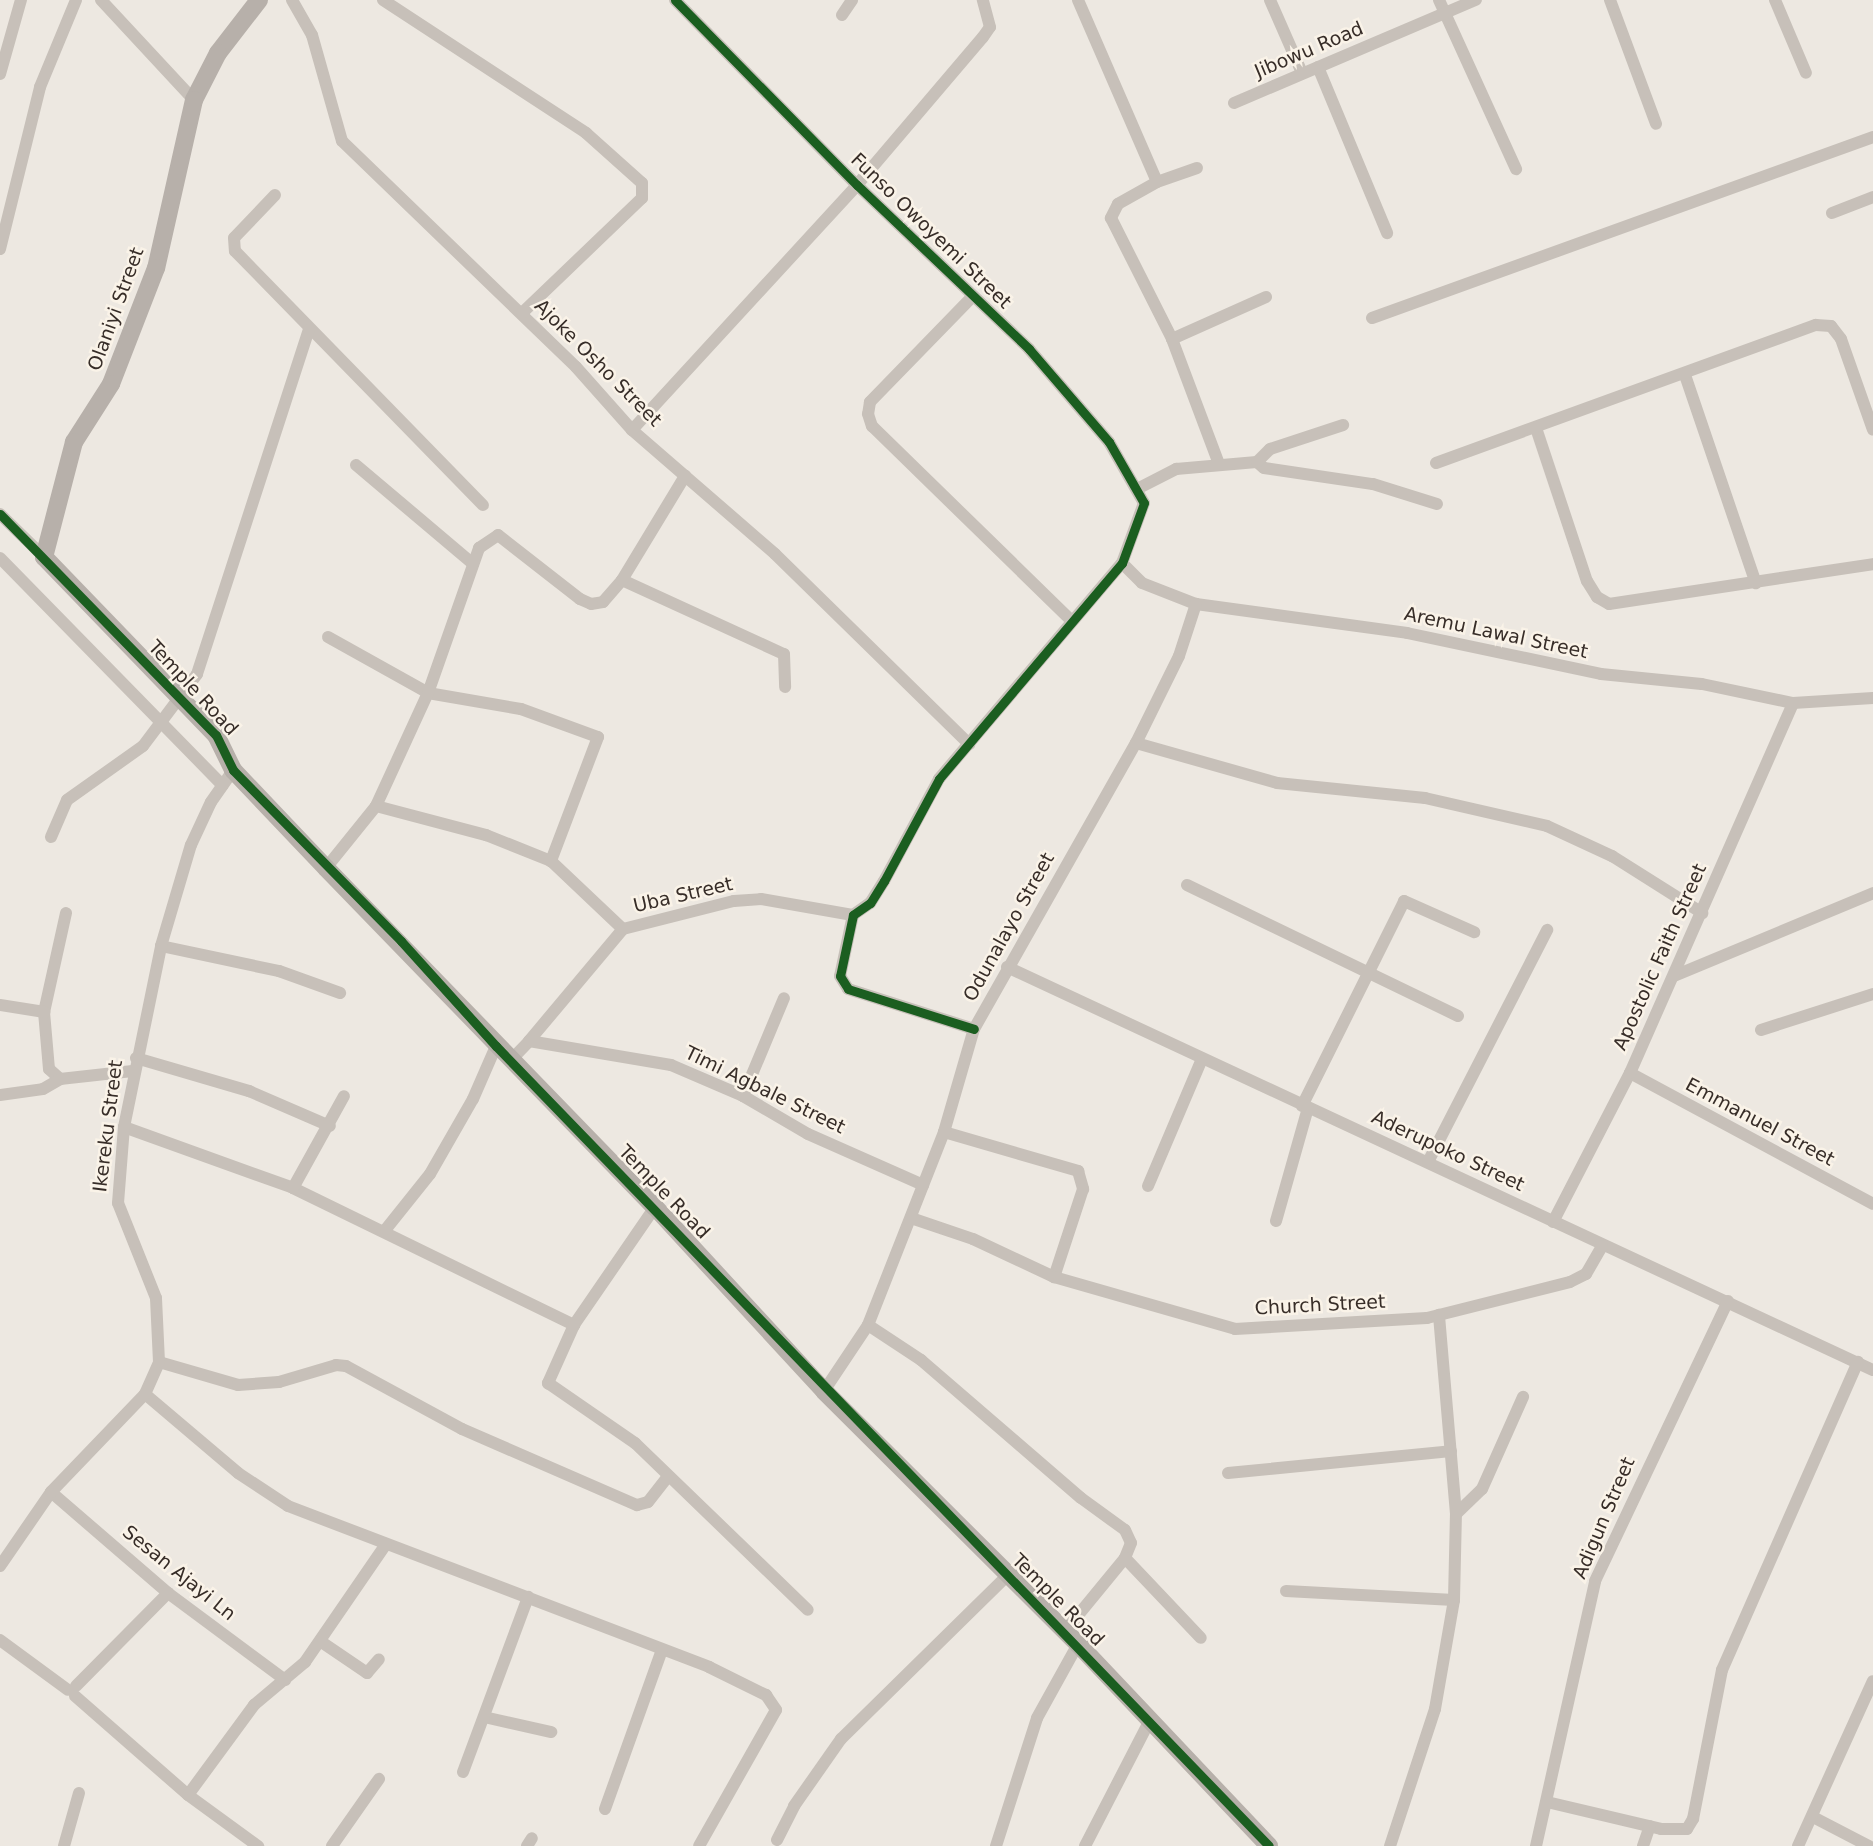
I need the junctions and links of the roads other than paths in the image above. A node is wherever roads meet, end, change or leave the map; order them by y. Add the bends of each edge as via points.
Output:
1 (21, 0) edge
2 (76, 0) edge
3 (101, 0) edge
4 (259, 0) edge
5 (292, 0) edge
6 (383, 0) edge
7 (675, 0) edge
8 (852, 0) edge
9 (983, 0) edge
10 (1078, 0) edge
11 (1270, 0) edge
12 (1439, 0) edge
13 (1476, 0) edge
14 (1610, 0) edge
15 (1775, 0) edge
16 (1445, 14) junction
17 (842, 15) dead end
18 (1318, 67) junction
19 (1806, 73) dead end
20 (0, 74) edge
21 (1301, 74) junction
22 (194, 100) junction
23 (1234, 103) dead end
24 (1656, 124) dead end
25 (1873, 137) edge
26 (1197, 168) dead end
27 (1516, 169) dead end
28 (1157, 182) junction
29 (857, 185) junction
30 (275, 195) dead end
31 (1873, 197) edge
32 (1832, 213) dead end
33 (1387, 233) dead end
34 (0, 249) edge
35 (973, 296) junction
36 (1266, 297) dead end
37 (522, 313) junction
38 (1372, 318) dead end
39 (309, 330) junction
40 (1172, 339) junction
41 (1685, 375) junction
42 (1343, 425) dead end
43 (1536, 428) junction
44 (632, 430) junction
45 (1873, 430) edge
46 (1257, 462) junction
47 (1436, 463) dead end
48 (1219, 464) junction
49 (356, 465) dead end
50 (685, 476) junction
51 (1139, 488) junction
52 (1437, 504) dead end
53 (483, 505) dead end
54 (0, 514) edge
55 (44, 557) junction
56 (0, 558) edge
57 (472, 564) junction
58 (1122, 564) junction
59 (1873, 564) edge
60 (622, 580) junction
61 (1756, 583) junction
62 (1195, 604) junction
63 (1070, 619) junction
64 (328, 637) dead end
65 (785, 687) dead end
66 (428, 693) junction
67 (177, 697) junction
68 (1873, 698) edge
69 (1793, 703) junction
70 (165, 722) junction
71 (1136, 743) junction
72 (969, 744) junction
73 (233, 769) junction
74 (222, 785) junction
75 (376, 806) junction
76 (51, 837) dead end
77 (551, 861) junction
78 (326, 868) junction
79 (1187, 885) dead end
80 (1873, 893) edge
81 (1702, 913) junction
82 (66, 914) dead end
83 (853, 915) junction
84 (623, 929) junction
85 (1547, 930) dead end
86 (1474, 932) dead end
87 (161, 946) junction
88 (1007, 967) junction
89 (1366, 972) junction
90 (1674, 976) junction
91 (340, 993) dead end
92 (1873, 994) edge
93 (784, 998) dead end
94 (0, 1005) edge
95 (44, 1012) junction
96 (1458, 1016) dead end
97 (974, 1029) junction
98 (1761, 1030) dead end
99 (529, 1041) junction
100 (496, 1046) junction
101 (510, 1060) junction
102 (1201, 1061) junction
103 (134, 1064) junction
104 (1630, 1073) junction
105 (60, 1079) junction
106 (0, 1096) edge
107 (344, 1096) dead end
108 (743, 1097) junction
109 (1305, 1107) junction
110 (330, 1126) junction
111 (124, 1127) junction
112 (944, 1132) junction
113 (1428, 1162) junction
114 (923, 1185) junction
115 (1148, 1186) dead end
116 (293, 1188) junction
117 (1873, 1204) edge
118 (655, 1207) junction
119 (911, 1218) junction
120 (1276, 1221) dead end
121 (1553, 1222) junction
122 (386, 1230) junction
123 (1602, 1246) junction
124 (1054, 1277) junction
125 (1728, 1301) junction
126 (1439, 1315) junction
127 (574, 1325) junction
128 (868, 1325) junction
129 (159, 1362) junction
130 (1858, 1362) junction
131 (1873, 1370) edge
132 (824, 1391) junction
133 (145, 1394) junction
134 (1523, 1397) dead end
135 (1451, 1451) junction
136 (1228, 1473) dead end
137 (668, 1476) junction
138 (51, 1492) junction
139 (1456, 1514) junction
140 (386, 1544) junction
141 (1125, 1558) junction
142 (0, 1566) edge
143 (1008, 1575) junction
144 (1286, 1591) dead end
145 (168, 1593) junction
146 (528, 1597) junction
147 (1454, 1600) junction
148 (808, 1610) dead end
149 (1065, 1631) junction
150 (1201, 1639) dead end
151 (0, 1640) edge
152 (320, 1641) junction
153 (1078, 1644) junction
154 (662, 1650) junction
155 (379, 1659) dead end
156 (285, 1679) junction
157 (1872, 1686) edge
158 (73, 1691) junction
159 (484, 1717) junction
160 (1150, 1720) junction
161 (551, 1732) dead end
162 (463, 1772) dead end
163 (379, 1779) dead end
164 (79, 1793) dead end
165 (188, 1795) junction
166 (1547, 1802) junction
167 (605, 1809) dead end
168 (1812, 1817) junction
169 (1650, 1826) junction
170 (776, 1840) dead end
171 (64, 1846) edge
172 (258, 1846) edge
173 (332, 1846) edge
174 (699, 1846) edge
175 (996, 1846) edge
176 (1085, 1846) edge
177 (1269, 1846) edge
178 (1390, 1846) edge
179 (1536, 1846) edge
180 (1643, 1846) edge
181 (1798, 1846) edge
182 (1869, 1846) edge

1 - 20 street
2 - 34 street via 40,87
3 - 22 street
4 - 22 street, Olaniyi Street via 218,53
5 - 37 street, Ajoke Osho Street via 312,35 342,141
6 - 37 street via 586,133 642,183 642,198
7 - 29 street, Funso Owoyemi Street
8 - 17 street
9 - 29 street via 990,27
10 - 28 street
11 - 21 street
12 - 16 street
13 - 16 street, Jibowu Road
14 - 24 street
15 - 19 street
16 - 18 street, Jibowu Road
16 - 27 street
18 - 21 street, Jibowu Road
18 - 33 street
21 - 23 street, Jibowu Road
22 - 55 street, Olaniyi Street via 156,268 111,384 74,442
25 - 38 street via 1640,217
26 - 28 street
28 - 40 street via 1118,204 1111,218
29 - 35 street, Funso Owoyemi Street
29 - 44 street
30 - 39 street via 233,244
31 - 32 street
35 - 51 street, Funso Owoyemi Street via 1029,349 1109,442
35 - 63 street via 877,394 868,414 872,426
36 - 40 street
37 - 44 street, Ajoke Osho Street
39 - 53 street
39 - 67 street via 197,674
40 - 48 street
41 - 43 street
41 - 45 street via 1816,325 1830,326 1841,339
41 - 61 street
42 - 46 street via 1270,449
43 - 47 street
43 - 61 street via 1587,582 1597,597 1609,604
44 - 50 street, Ajoke Osho Street
46 - 48 street
46 - 52 street via 1264,468 1373,485
48 - 51 street via 1176,469
49 - 57 street
50 - 60 street
50 - 72 street, Ajoke Osho Street via 775,554
51 - 58 street, Funso Owoyemi Street via 1144,503
54 - 55 street
55 - 67 street, Temple Road
56 - 70 street via 84,648
57 - 60 street via 479,548 498,535 591,604 603,602
57 - 66 street
58 - 62 street, Aremu Lawal Street via 1142,583
58 - 63 street
59 - 61 street
60 - 65 street via 783,654
62 - 69 street, Aremu Lawal Street via 1407,633 1601,674 1702,684
62 - 71 street, Odunalayo Street via 1179,656
63 - 72 street
64 - 66 street
66 - 75 street
66 - 77 street via 521,709 598,737
67 - 70 street
67 - 73 street, Temple Road via 216,736
68 - 69 street, Aremu Lawal Street
69 - 81 street, Apostolic Faith Street
70 - 74 street
70 - 76 street via 143,746 67,800
71 - 81 street via 1277,783 1425,798 1547,826 1612,856
71 - 88 street, Odunalayo Street
72 - 83 street via 939,779 870,903
73 - 74 street, Ikereku Street
73 - 78 street, Temple Road
74 - 87 street, Ikereku Street via 191,845
75 - 77 street via 486,835
75 - 78 street
77 - 84 street
78 - 100 street, Temple Road via 401,941
79 - 89 street
80 - 90 street
81 - 90 street, Apostolic Faith Street
82 - 95 street
83 - 84 street, Uba Street via 761,899 734,901
83 - 97 street via 841,976 848,989
84 - 99 street, Uba Street
85 - 113 street
86 - 89 street via 1404,901
87 - 91 street via 279,971
87 - 103 street, Ikereku Street
88 - 97 street, Odunalayo Street
88 - 102 street, Aderupoko Street
89 - 96 street
89 - 109 street
90 - 104 street, Apostolic Faith Street
92 - 98 street
93 - 108 street
94 - 95 street
95 - 105 street via 49,1069
97 - 112 street, Odunalayo Street
99 - 101 street
99 - 108 street, Timi Agbale Street via 671,1065
100 - 101 street, Temple Road
100 - 122 street via 473,1100 430,1174
101 - 118 street, Temple Road
102 - 109 street, Aderupoko Street
102 - 115 street
103 - 105 street
103 - 110 street via 249,1091
103 - 111 street, Ikereku Street
104 - 117 street, Emmanuel Street
104 - 121 street, Apostolic Faith Street
105 - 106 street via 43,1089
107 - 110 street
108 - 114 street, Timi Agbale Street via 808,1134
109 - 113 street, Aderupoko Street
109 - 120 street
110 - 116 street
111 - 116 street
111 - 129 street, Ikereku Street via 118,1203 156,1298
112 - 114 street, Odunalayo Street
112 - 124 street via 1078,1171 1083,1189
113 - 121 street, Aderupoko Street
114 - 119 street, Odunalayo Street
116 - 122 street
118 - 127 street
118 - 132 street, Temple Road
119 - 124 street, Church Street via 973,1239
119 - 128 street, Odunalayo Street
121 - 123 street, Aderupoko Street
122 - 127 street
123 - 125 street, Aderupoko Street
123 - 126 street, Church Street via 1586,1274 1570,1282
124 - 126 street, Church Street via 1235,1329
125 - 130 street, Aderupoko Street
125 - 166 street, Adigun Street via 1678,1398 1595,1581
126 - 135 street
127 - 137 street via 548,1383 635,1443
128 - 132 street, Odunalayo Street
128 - 141 street via 921,1360 1081,1498 1125,1530 1131,1543
129 - 133 street, Ikereku Street
129 - 137 street via 237,1385 279,1382 346,1366 462,1429 637,1505 648,1502
130 - 131 street, Aderupoko Street
130 - 169 street via 1722,1670 1693,1819 1687,1829 1678,1832
132 - 143 street, Temple Road
133 - 138 street, Ikereku Street
133 - 140 street via 238,1474 288,1506
134 - 139 street via 1482,1489
135 - 136 street
135 - 139 street
137 - 148 street
138 - 142 street, Ikereku Street
138 - 145 street, Sesan Ajayi Ln
139 - 147 street
140 - 146 street
140 - 152 street
141 - 149 street
141 - 150 street
143 - 149 street, Temple Road
143 - 170 street via 841,1739
144 - 147 street
145 - 156 street, Sesan Ajayi Ln
145 - 158 street
146 - 154 street
146 - 159 street
147 - 178 street via 1434,1709
149 - 153 street, Temple Road
151 - 158 street
152 - 155 street via 367,1673
152 - 156 street
153 - 160 street, Temple Road
153 - 175 street via 1037,1718
154 - 167 street
154 - 174 street via 709,1667 773,1702 776,1710
156 - 165 street via 254,1705
157 - 168 street
158 - 165 street
159 - 161 street
159 - 162 street
160 - 176 street
160 - 177 street, Temple Road
163 - 173 street
164 - 171 street
165 - 172 street
166 - 169 street
166 - 179 street, Adigun Street
168 - 181 street
168 - 182 street
169 - 180 street

